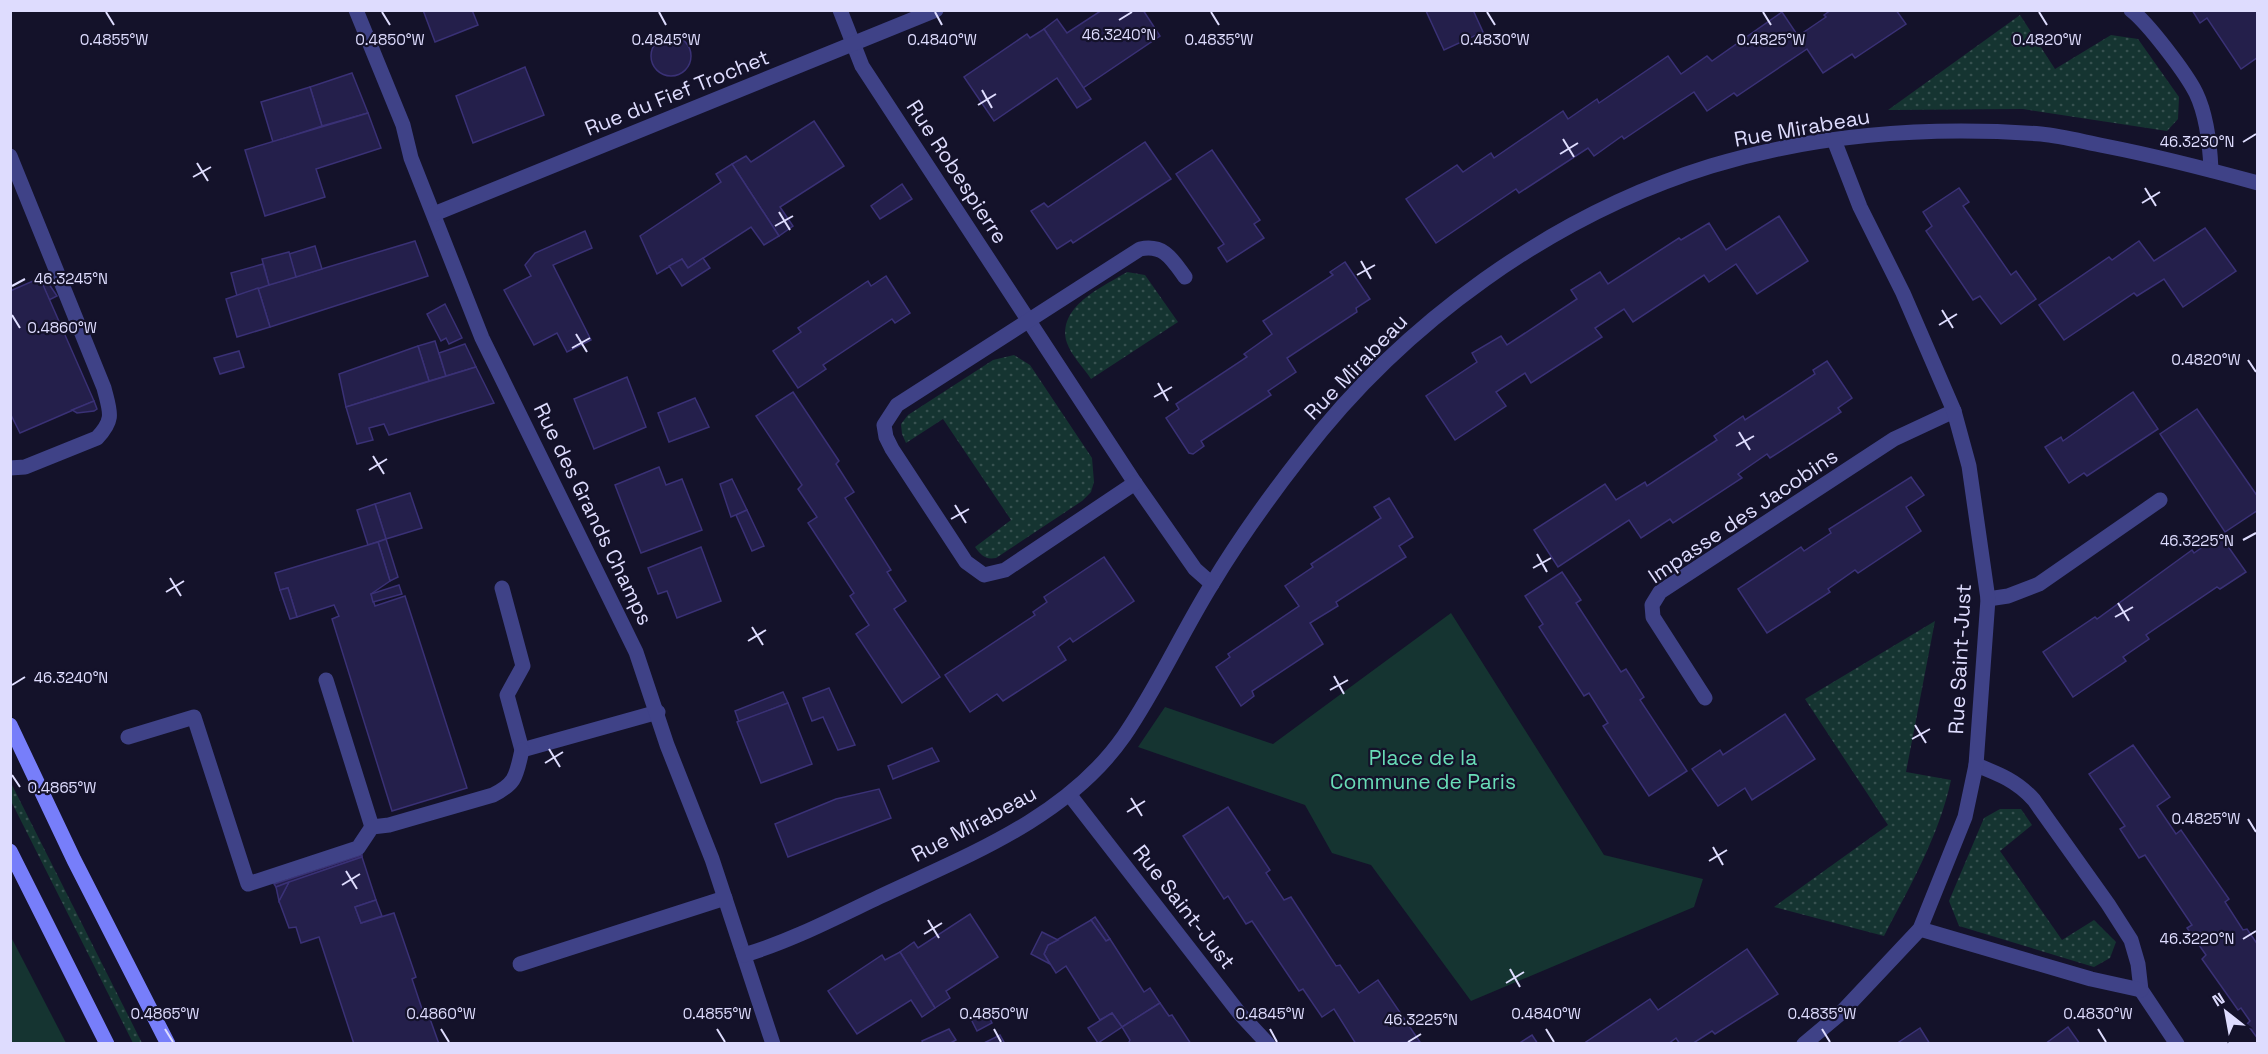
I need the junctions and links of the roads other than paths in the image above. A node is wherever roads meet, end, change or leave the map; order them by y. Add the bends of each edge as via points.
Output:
1 (356, 10) edge
2 (840, 10) edge
3 (936, 10) edge
4 (2131, 10) edge
5 (854, 45) junction
6 (1834, 140) junction
7 (10, 156) edge
8 (2211, 170) junction
9 (2258, 183) edge
10 (434, 214) junction
11 (1185, 277) dead end
12 (1030, 320) junction
13 (1954, 411) junction
14 (10, 468) edge
15 (1135, 483) junction
16 (2160, 500) dead end
17 (1212, 584) junction
18 (502, 588) dead end
19 (1988, 599) junction
20 (326, 680) dead end
21 (1705, 698) dead end
22 (657, 712) junction
23 (10, 724) edge
24 (128, 737) dead end
25 (522, 750) junction
26 (1976, 765) junction
27 (1069, 794) junction
28 (372, 827) junction
29 (10, 851) edge
30 (725, 898) junction
31 (1920, 929) junction
32 (744, 955) junction
33 (520, 964) dead end
34 (2141, 990) junction
35 (107, 1044) edge
36 (168, 1044) edge
37 (773, 1044) edge
38 (1268, 1044) edge
39 (1804, 1044) edge
40 (2177, 1044) edge

1 - 10 street, Rue des Grands Champs via 404,125 411,158
2 - 5 street, Rue Robespierre
3 - 5 street, Rue du Fief Trochet
4 - 8 street via 2144,20 2196,93 2210,142
5 - 10 street, Rue du Fief Trochet
5 - 12 street, Rue Robespierre via 862,66
6 - 8 street, Rue Mirabeau via 1927,130 2046,134
6 - 13 street, Rue Saint-Just via 1860,207 1908,303
6 - 17 street, Rue Mirabeau via 1712,166 1649,189 1523,254 1461,297 1403,342 1360,386 1303,453
7 - 14 street via 104,388 111,417 97,438 25,467
8 - 9 street, Rue Mirabeau
10 - 22 street, Rue des Grands Champs via 482,338 636,652
11 - 12 street via 1163,251 1153,247 1140,249
12 - 15 street, Rue Robespierre
12 - 15 street via 897,405 884,425 892,449 966,562 984,575 1005,570
13 - 19 street, Rue Saint-Just via 1970,466
13 - 21 street, Impasse des Jacobins via 1894,439 1660,592 1652,605 1653,617
15 - 17 street, Rue Robespierre via 1195,569
16 - 19 street via 2039,584 2016,594
17 - 27 street, Rue Mirabeau via 1123,738
18 - 25 street via 523,666 507,695
19 - 26 street, Rue Saint-Just
20 - 28 street
22 - 25 street
22 - 30 street, Rue des Grands Champs
23 - 36 main road
24 - 28 street via 194,717 248,884 358,848
25 - 28 street via 515,780 507,788 401,822
26 - 31 street, Rue Saint-Just via 1965,818
26 - 34 street via 2006,776 2034,800 2131,940
27 - 32 street, Rue Mirabeau via 992,843 793,938
27 - 38 street, Rue Saint-Just via 1240,1014
29 - 35 main road
30 - 32 street, Rue des Grands Champs
30 - 33 street
31 - 34 street
31 - 39 street, Rue Saint-Just via 1841,1013
32 - 37 street, Rue des Grands Champs
34 - 40 street

